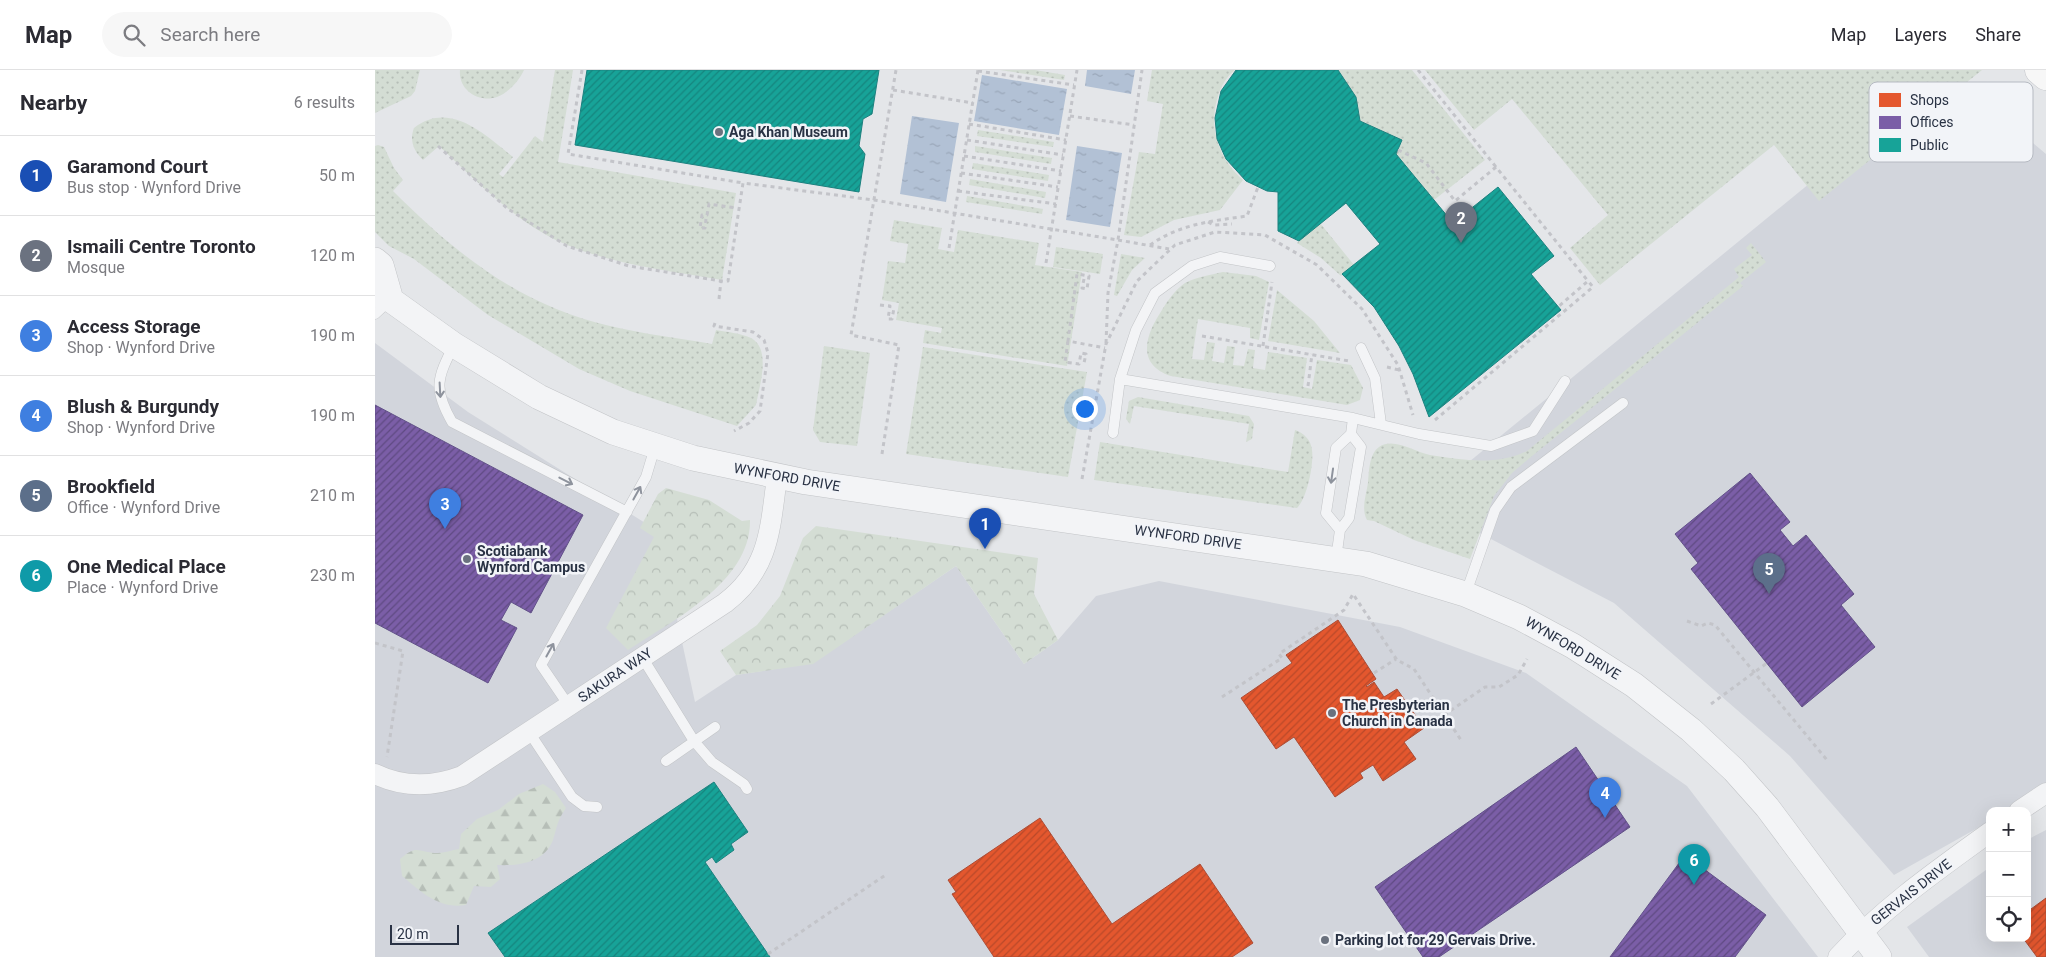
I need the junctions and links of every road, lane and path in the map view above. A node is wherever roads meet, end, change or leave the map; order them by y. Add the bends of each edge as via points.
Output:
1 (582, 70) edge
2 (896, 70) edge
3 (978, 70) edge
4 (1077, 70) edge
5 (1142, 70) edge
6 (1417, 70) edge
7 (2039, 70) edge
8 (2046, 76) edge
9 (1074, 85) junction
10 (893, 90) junction
11 (973, 103) junction
12 (1070, 116) junction
13 (969, 124) junction
14 (1134, 126) junction
15 (967, 140) junction
16 (1066, 140) junction
17 (438, 146) dead end
18 (1398, 150) dead end
19 (1063, 155) junction
20 (964, 156) junction
21 (1496, 167) junction
22 (1061, 171) junction
23 (961, 173) junction
24 (743, 183) junction
25 (1058, 187) junction
26 (1258, 187) dead end
27 (958, 191) junction
28 (874, 200) junction
29 (1055, 204) junction
30 (736, 208) dead end
31 (955, 213) junction
32 (706, 219) dead end
33 (1206, 221) junction
34 (1231, 224) dead end
35 (1052, 229) junction
36 (1117, 240) junction
37 (1278, 243) junction
38 (1150, 246) junction
39 (949, 248) dead end
40 (1170, 249) junction
41 (1277, 251) dead end
42 (375, 260) edge
43 (1046, 263) dead end
44 (1269, 266) dead end
45 (1273, 278) dead end
46 (1084, 279) dead end
47 (721, 281) junction
48 (1588, 281) junction
49 (719, 299) dead end
50 (380, 303) edge
51 (880, 305) dead end
52 (1558, 307) dead end
53 (894, 308) dead end
54 (715, 323) dead end
55 (1202, 336) dead end
56 (1068, 341) junction
57 (454, 345) junction
58 (1106, 346) junction
59 (1263, 346) junction
60 (1361, 348) dead end
61 (1311, 354) junction
62 (1084, 363) dead end
63 (1369, 364) junction
64 (1399, 370) junction
65 (1120, 379) junction
66 (1565, 381) dead end
67 (1308, 386) dead end
68 (1623, 403) dead end
69 (1353, 418) junction
70 (1381, 424) junction
71 (735, 431) dead end
72 (1113, 433) dead end
73 (1351, 434) junction
74 (1419, 434) junction
75 (655, 447) junction
76 (882, 454) dead end
77 (777, 477) junction
78 (1082, 479) dead end
79 (627, 512) junction
80 (1340, 530) junction
81 (1336, 559) junction
82 (1465, 594) junction
83 (1687, 621) dead end
84 (375, 643) edge
85 (642, 658) junction
86 (1527, 658) dead end
87 (1396, 659) junction
88 (1767, 663) dead end
89 (1374, 673) dead end
90 (1753, 673) junction
91 (1222, 697) dead end
92 (1711, 704) dead end
93 (569, 706) junction
94 (1444, 714) junction
95 (715, 727) dead end
96 (529, 732) junction
97 (1461, 740) dead end
98 (694, 741) junction
99 (666, 760) dead end
100 (1827, 760) dead end
101 (380, 776) edge
102 (747, 789) dead end
103 (2046, 793) edge
104 (597, 807) dead end
105 (2025, 807) edge
106 (1986, 835) edge
107 (887, 874) dead end
108 (1861, 932) junction
109 (768, 954) dead end
110 (1838, 957) edge
111 (1879, 957) edge

1 - 24 path via 568,154
2 - 10 path
3 - 9 path
3 - 11 path
4 - 9 path
5 - 14 path
6 - 21 path
7 - 8 main road
9 - 12 path
10 - 11 path
10 - 28 path
11 - 13 path
12 - 14 path
12 - 16 path
13 - 15 path
13 - 16 path
14 - 36 path
15 - 19 path
15 - 20 path
16 - 19 path
17 - 47 path via 508,209 567,246 629,266
18 - 21 path via 1426,163 1455,201
19 - 22 path
20 - 22 path
20 - 23 path
21 - 48 path
22 - 25 path
23 - 25 path
23 - 27 path
24 - 28 path
24 - 47 path via 727,281
25 - 29 path
26 - 33 path via 1247,216
27 - 29 path
27 - 31 path
28 - 31 path
28 - 76 path via 851,335 899,344
29 - 35 path
30 - 32 path via 709,204 707,215 702,215 700,228 705,228
31 - 35 path
31 - 39 path
33 - 34 path via 1213,225
33 - 38 path via 1167,233
35 - 36 path
35 - 43 path
36 - 38 path
36 - 58 path via 1108,293
37 - 40 path via 1265,235 1215,232
37 - 41 path
37 - 64 path via 1317,265 1362,309
38 - 40 path
40 - 58 path via 1137,280
42 - 50 street, WYNFORD DRIVE via 381,265
44 - 65 lane via 1220,257 1193,266 1155,293 1136,330
45 - 59 path
46 - 56 path via 1082,288 1087,289 1089,276 1077,274
47 - 49 path
48 - 52 path
48 - 74 path via 1593,287
50 - 57 street, WYNFORD DRIVE
51 - 53 path via 890,306 888,319 892,319
54 - 71 path via 714,326 753,332 764,340 768,353 760,411
55 - 59 path
56 - 58 path
56 - 62 path via 1065,362 1079,364 1081,353 1086,354
57 - 75 street, WYNFORD DRIVE via 539,397 613,432
57 -> 79 lane via 439,373 441,402 453,422
58 - 78 path
59 - 61 path
60 - 63 lane
61 - 63 path
61 - 67 path
63 - 64 path
63 - 70 lane via 1375,378
64 - 74 path
65 - 69 lane
65 - 72 lane
66 - 74 lane via 1533,431 1491,446
68 - 82 lane via 1511,487 1495,510
69 - 70 lane
69 - 73 lane
70 - 74 lane
73 - 80 lane via 1361,447 1349,518
73 -> 80 lane via 1336,448 1326,513
75 - 77 street, WYNFORD DRIVE
79 -> 75 lane via 647,477
77 - 81 street, WYNFORD DRIVE
77 - 85 street, SAKURA WAY via 769,541 750,578 725,603
93 -> 79 lane via 541,665
80 - 81 lane
81 - 82 street, WYNFORD DRIVE via 1366,564
82 - 108 street, WYNFORD DRIVE via 1519,617 1573,646 1634,685 1691,730 1734,770 1767,807
83 - 90 path via 1701,626 1715,625
84 - 101 path via 403,651
85 - 93 street, SAKURA WAY
85 - 98 lane
86 - 94 path via 1518,675 1499,687 1485,687
87 - 89 path
87 - 91 path via 1353,594 1344,610 1279,654 1281,658
87 - 94 path via 1414,669
88 - 90 path
90 - 92 path
90 - 100 path
93 - 96 street, SAKURA WAY
94 - 97 path
95 - 98 lane
96 - 101 street, SAKURA WAY via 471,771 444,782 412,784
96 - 104 lane via 572,797 584,806
98 - 99 lane
98 - 102 lane via 713,762
103 - 105 street
106 - 108 street, GERVAIS DRIVE via 1894,902
107 - 109 path
108 - 110 street, GERVAIS DRIVE
108 - 111 street, WYNFORD DRIVE

